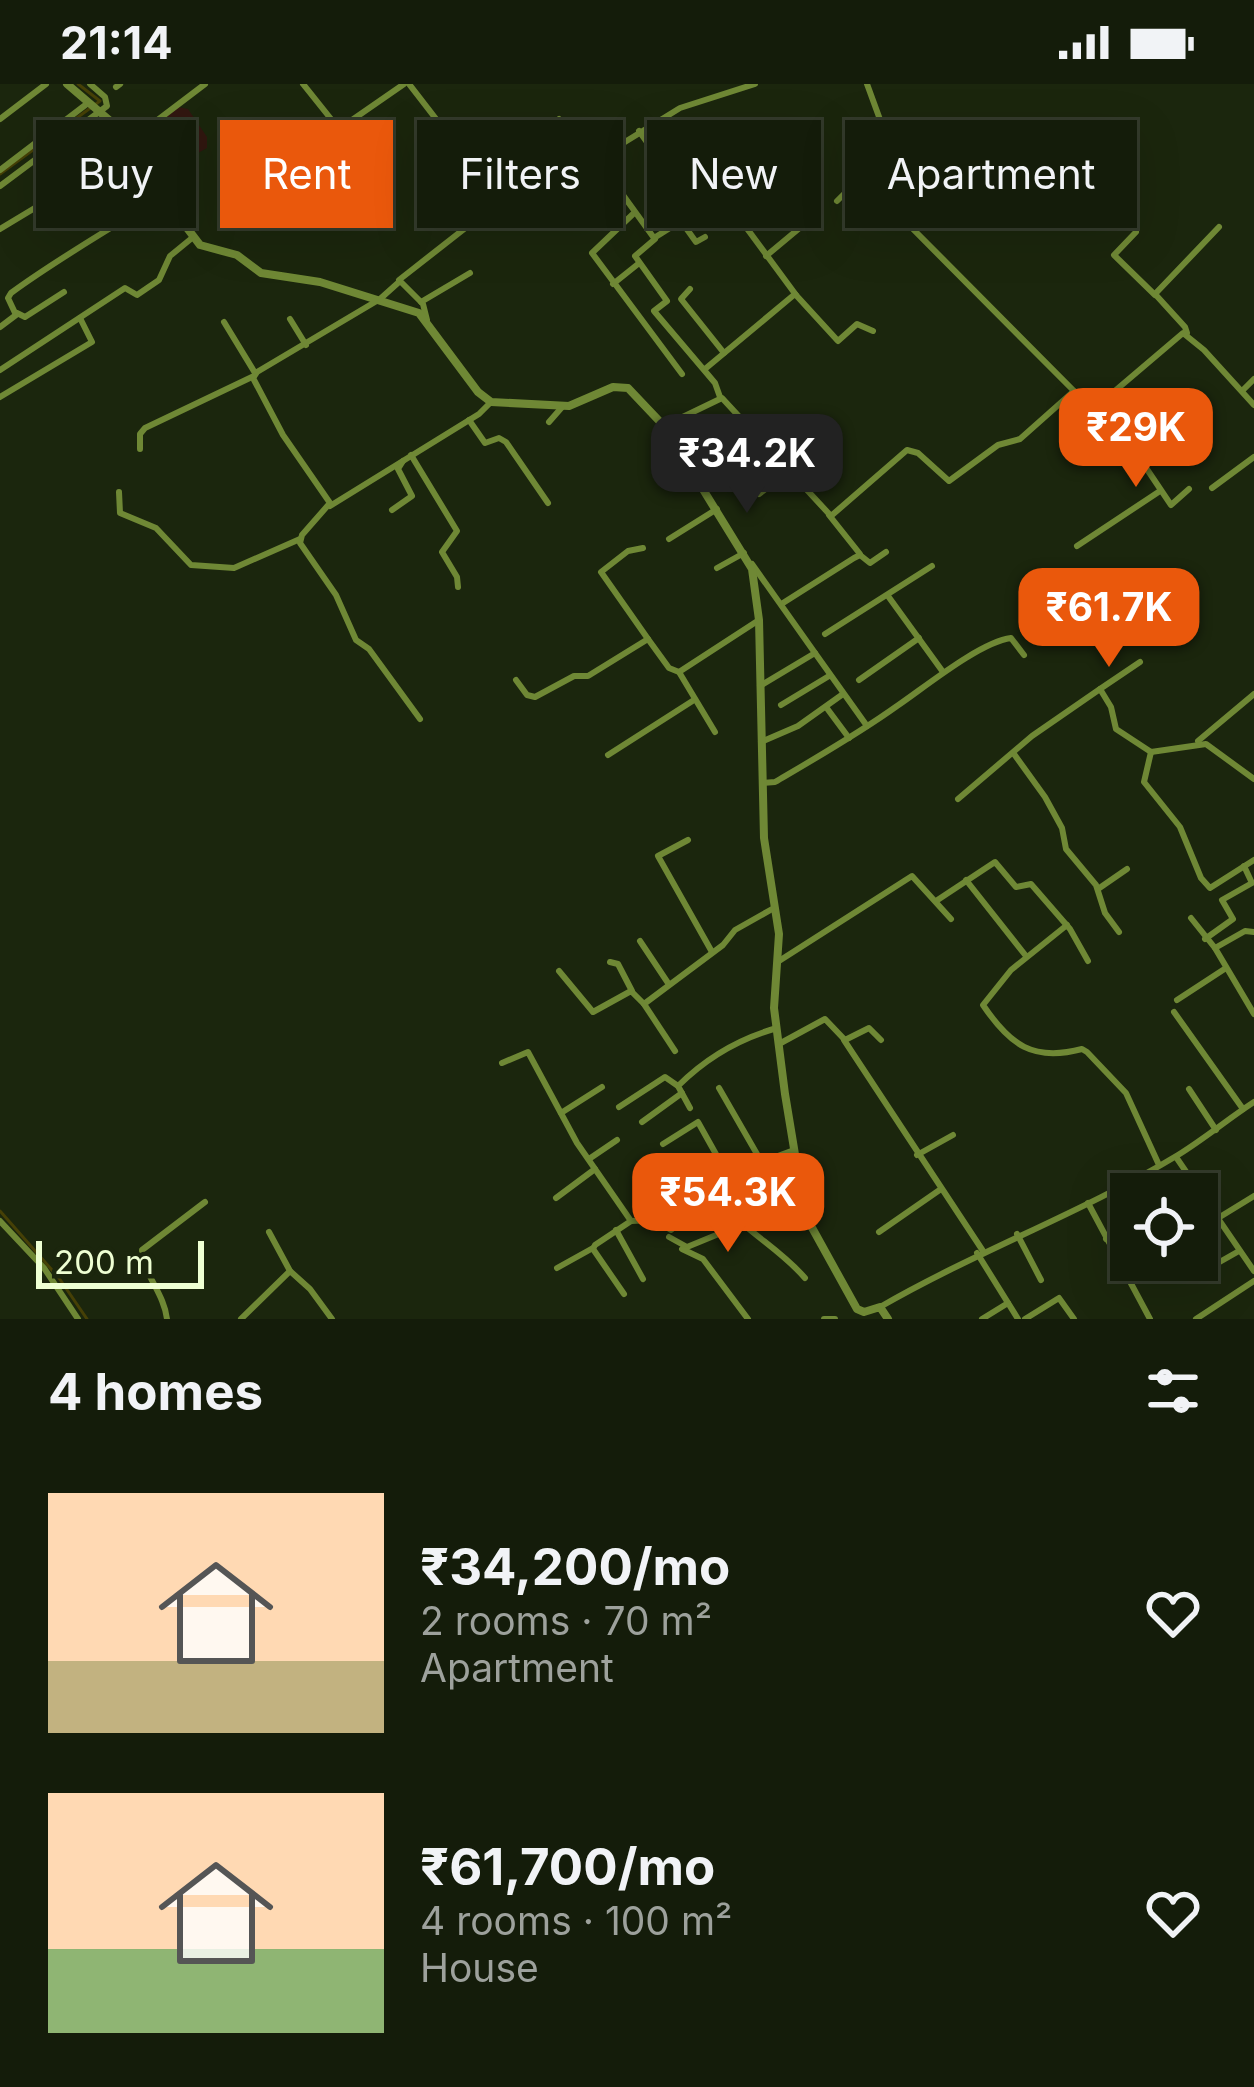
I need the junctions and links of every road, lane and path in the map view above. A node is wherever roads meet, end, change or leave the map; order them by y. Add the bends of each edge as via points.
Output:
1 (46, 84) edge
2 (67, 84) edge
3 (90, 84) edge
4 (186, 84) edge
5 (205, 84) edge
6 (303, 84) edge
7 (406, 84) edge
8 (717, 84) edge
9 (755, 84) edge
10 (867, 84) edge
11 (194, 93) junction
12 (719, 95) junction
13 (93, 107) junction
14 (0, 119) edge
15 (109, 120) edge
16 (158, 120) edge
17 (435, 120) edge
18 (880, 120) edge
19 (639, 131) junction
20 (623, 141) edge
21 (647, 142) edge
22 (0, 170) edge
23 (0, 186) edge
24 (845, 193) edge
25 (623, 199) edge
26 (837, 201) dead end
27 (36, 207) edge
28 (633, 214) junction
29 (1219, 227) dead end
30 (112, 228) edge
31 (185, 228) edge
32 (465, 228) edge
33 (746, 228) edge
34 (800, 228) edge
35 (913, 228) edge
36 (0, 229) edge
37 (1136, 232) dead end
38 (705, 237) dead end
39 (192, 238) junction
40 (655, 238) junction
41 (766, 256) junction
42 (639, 263) junction
43 (470, 272) dead end
44 (399, 283) junction
45 (613, 284) junction
46 (690, 289) dead end
47 (64, 292) dead end
48 (796, 295) junction
49 (1155, 295) junction
50 (380, 299) junction
51 (422, 302) junction
52 (16, 313) junction
53 (80, 317) junction
54 (290, 319) dead end
55 (427, 320) junction
56 (224, 322) dead end
57 (664, 325) junction
58 (0, 327) edge
59 (873, 332) dead end
60 (1187, 334) junction
61 (650, 335) junction
62 (306, 345) junction
63 (724, 353) junction
64 (0, 370) edge
65 (705, 370) junction
66 (254, 374) junction
67 (682, 374) dead end
68 (1254, 379) edge
69 (1074, 391) junction
70 (1242, 391) junction
71 (0, 397) edge
72 (720, 397) junction
73 (491, 402) junction
74 (1254, 405) edge
75 (563, 406) junction
76 (1094, 407) junction
77 (469, 420) junction
78 (549, 422) dead end
79 (664, 426) junction
80 (140, 448) dead end
81 (408, 457) junction
82 (1254, 457) edge
83 (789, 471) junction
84 (1212, 488) dead end
85 (1189, 489) dead end
86 (1160, 490) junction
87 (118, 492) dead end
88 (759, 494) dead end
89 (548, 503) dead end
90 (330, 506) junction
91 (718, 509) junction
92 (392, 510) dead end
93 (829, 515) junction
94 (299, 538) junction
95 (669, 539) dead end
96 (1077, 546) dead end
97 (643, 548) dead end
98 (886, 552) dead end
99 (860, 555) junction
100 (747, 557) junction
101 (932, 566) dead end
102 (716, 568) dead end
103 (458, 587) dead end
104 (888, 596) junction
105 (783, 603) junction
106 (759, 620) junction
107 (825, 634) dead end
108 (919, 638) junction
109 (648, 639) junction
110 (815, 653) junction
111 (1024, 655) dead end
112 (1140, 662) dead end
113 (679, 672) junction
114 (944, 673) junction
115 (830, 675) junction
116 (516, 680) dead end
117 (859, 680) dead end
118 (760, 686) junction
119 (1100, 689) junction
120 (844, 694) junction
121 (1254, 694) edge
122 (694, 700) junction
123 (781, 705) dead end
124 (826, 706) junction
125 (420, 719) dead end
126 (867, 726) junction
127 (715, 732) dead end
128 (848, 738) junction
129 (761, 742) junction
130 (1195, 742) junction
131 (1150, 752) junction
132 (608, 754) dead end
133 (1014, 754) junction
134 (1254, 779) edge
135 (762, 783) junction
136 (958, 799) dead end
137 (688, 840) dead end
138 (1254, 860) edge
139 (1244, 866) junction
140 (1127, 869) dead end
141 (968, 879) junction
142 (1098, 889) junction
143 (936, 901) junction
144 (774, 908) junction
145 (1191, 918) dead end
146 (951, 919) dead end
147 (1067, 925) junction
148 (1119, 932) dead end
149 (1254, 932) edge
150 (1205, 939) junction
151 (640, 941) dead end
152 (1215, 948) junction
153 (712, 952) junction
154 (1026, 956) junction
155 (779, 961) junction
156 (1088, 961) dead end
157 (610, 962) dead end
158 (1226, 968) junction
159 (559, 971) dead end
160 (668, 983) junction
161 (632, 991) junction
162 (1177, 1000) dead end
163 (644, 1004) junction
164 (1174, 1012) dead end
165 (1254, 1014) edge
166 (777, 1028) junction
167 (844, 1040) junction
168 (880, 1040) dead end
169 (779, 1044) junction
170 (675, 1051) dead end
171 (502, 1063) dead end
172 (602, 1087) dead end
173 (719, 1088) dead end
174 (1189, 1089) dead end
175 (680, 1090) junction
176 (1254, 1102) edge
177 (619, 1107) dead end
178 (690, 1108) dead end
179 (1243, 1109) junction
180 (560, 1113) junction
181 (642, 1121) dead end
182 (1216, 1130) junction
183 (953, 1135) dead end
184 (617, 1140) dead end
185 (663, 1144) dead end
186 (794, 1150) junction
187 (917, 1154) junction
188 (1176, 1156) junction
189 (589, 1159) junction
190 (761, 1161) junction
191 (1159, 1166) junction
192 (595, 1168) junction
193 (687, 1168) dead end
194 (1187, 1173) edge
195 (733, 1179) junction
196 (941, 1190) junction
197 (1254, 1196) edge
198 (556, 1198) dead end
199 (707, 1198) junction
200 (205, 1202) dead end
201 (1088, 1203) junction
202 (762, 1216) dead end
203 (1218, 1220) joint
204 (0, 1221) edge
205 (632, 1221) junction
206 (616, 1230) junction
207 (269, 1232) dead end
208 (879, 1232) dead end
209 (668, 1234) junction
210 (1017, 1234) junction
211 (1110, 1237) edge
212 (1106, 1239) junction
213 (593, 1248) junction
214 (1239, 1250) junction
215 (980, 1252) junction
216 (1218, 1263) edge
217 (556, 1268) dead end
218 (290, 1271) junction
219 (1254, 1271) edge
220 (805, 1278) dead end
221 (644, 1279) dead end
222 (1041, 1280) dead end
223 (1254, 1281) edge
224 (624, 1294) dead end
225 (1008, 1303) junction
226 (880, 1307) junction
227 (858, 1316) edge
228 (1206, 1317) edge
229 (78, 1319) edge
230 (167, 1319) edge
231 (241, 1319) edge
232 (332, 1319) edge
233 (748, 1319) edge
234 (824, 1319) edge
235 (835, 1319) edge
236 (888, 1319) edge
237 (982, 1319) edge
238 (1021, 1319) edge
239 (1073, 1319) edge
240 (1150, 1319) edge
241 (1196, 1319) edge

1 - 14 street
2 - 13 street
3 - 13 street via 109,103
4 - 11 street
5 - 11 street
6 - 7 street via 339,129
7 - 17 street
8 - 12 street
9 - 12 street
10 - 18 street
11 - 16 street
12 - 19 street
13 - 15 street
13 - 22 street
13 - 23 street
19 - 20 street
19 - 21 street
24 - 26 street
25 - 28 street
27 - 36 street
28 - 40 street
28 - 45 street via 592,251
29 - 49 street
30 - 52 street via 11,293
31 - 39 street
32 - 44 street
33 - 41 street
34 - 41 street
35 - 69 street
37 - 49 street via 1114,255
38 - 40 street via 696,242 680,221
39 - 50 street via 261,273
39 - 53 street via 156,283 137,295 125,288
40 - 42 street via 635,256
41 - 48 street
42 - 45 street
42 - 57 street via 667,301 654,311
43 - 51 street
44 - 50 street
44 - 51 street
45 - 61 street
46 - 63 street via 681,299
47 - 52 street via 25,317
48 - 59 street via 838,340 857,324
48 - 63 street
49 - 60 street
50 - 55 street
50 - 62 street
51 - 55 street
52 - 58 street
53 - 64 street
53 - 71 street via 92,342
54 - 62 street
55 - 73 street
56 - 66 street
57 - 61 street
57 - 65 street
60 - 70 street
60 - 76 street
61 - 67 street
62 - 66 street
63 - 65 street
65 - 72 street
66 - 80 street via 146,428
66 - 90 street
68 - 70 street
69 - 76 street
69 - 93 street via 1020,440 998,445 954,479 945,482 907,450
70 - 74 street
72 - 79 street
72 - 83 street
73 - 75 street
73 - 77 street
75 - 78 street
75 - 79 street via 622,386
76 - 86 street via 1120,429
77 - 81 street
77 - 89 street via 485,443 506,442
79 - 91 street
81 - 90 street
81 - 92 street via 398,470 412,496
81 - 103 street via 457,531 442,552
82 - 84 street
83 - 88 street
83 - 93 street
85 - 86 street via 1172,505
86 - 96 street
87 - 94 street via 120,513 156,528 191,565 234,568
90 - 94 street
91 - 95 street
91 - 100 street
93 - 99 street
94 - 125 street via 356,640
97 - 109 street via 601,572
98 - 99 street via 869,564
99 - 105 street
100 - 102 street
100 - 105 street
100 - 106 street
101 - 104 street
104 - 107 street
104 - 108 street
105 - 110 street
106 - 113 street
106 - 118 street
108 - 114 street
108 - 117 street
109 - 113 street
109 - 116 street via 589,676 532,698
110 - 115 street
110 - 118 street
111 - 114 street via 1007,637
112 - 119 street
113 - 122 street
114 - 126 street
115 - 120 street
115 - 123 street
118 - 129 street
119 - 131 street via 1116,730
119 - 133 street
120 - 124 street
120 - 126 street
121 - 130 street
122 - 127 street
122 - 132 street
124 - 128 street
124 - 129 street
126 - 128 street
128 - 135 street
129 - 135 street
130 - 131 street
130 - 134 street via 1216,748
131 - 139 street via 1144,782 1180,827 1201,878 1210,888
133 - 136 street
133 - 142 street via 1056,817 1068,853
135 - 144 street
137 - 153 street via 658,856
138 - 139 street
139 - 150 street via 1252,883 1222,900 1233,919
140 - 142 street
141 - 143 street
141 - 147 street via 993,861 1016,887 1030,884
141 - 154 street
142 - 148 street
143 - 146 street
143 - 155 street via 912,876
144 - 153 street
144 - 155 street
145 - 150 street
147 - 154 street
147 - 156 street
149 - 152 street
150 - 152 street
151 - 160 street
152 - 158 street
153 - 160 street
154 - 191 street via 983,1005 1018,1046 1054,1056 1084,1049 1126,1093
155 - 166 street
157 - 161 street
158 - 162 street
158 - 165 street
159 - 161 street via 593,1012
160 - 163 street
161 - 163 street
163 - 170 street
164 - 179 street
166 - 169 street
166 - 175 street via 726,1048
167 - 168 street via 871,1028
167 - 169 street via 825,1019
167 - 187 street
169 - 186 street
171 - 180 street via 528,1052
172 - 180 street
173 - 190 street
174 - 182 street
175 - 177 street via 665,1077
175 - 178 street
175 - 181 street
176 - 179 street
179 - 182 street
180 - 189 street
182 - 188 street
183 - 187 street
184 - 189 street
185 - 195 street via 698,1122
186 - 190 street
186 - 227 street via 807,1222
187 - 196 street
188 - 191 street
188 - 194 street
189 - 192 street
190 - 195 street
191 - 201 street
192 - 198 street
192 - 205 street
193 - 199 street
195 - 199 street
195 - 202 street
196 - 208 street
196 - 215 street
197 - 203 street
199 - 209 street
200 - 230 street via 142,1250
201 - 210 street
201 - 212 street
203 - 214 street
204 - 229 street
205 - 206 street
205 - 209 street via 654,1220
206 - 213 street
206 - 221 street
207 - 218 street
209 - 220 street via 687,1247 743,1224
209 - 233 street via 703,1259
210 - 215 street
210 - 222 street
211 - 212 street
212 - 240 street
213 - 217 street
213 - 224 street
214 - 216 street
214 - 219 street
215 - 225 street
215 - 226 street
218 - 231 street
218 - 232 street
223 - 228 street
225 - 237 street
225 - 238 street
226 - 227 street
226 - 236 street
228 - 241 street
234 - 235 street
238 - 239 street via 1059,1298

